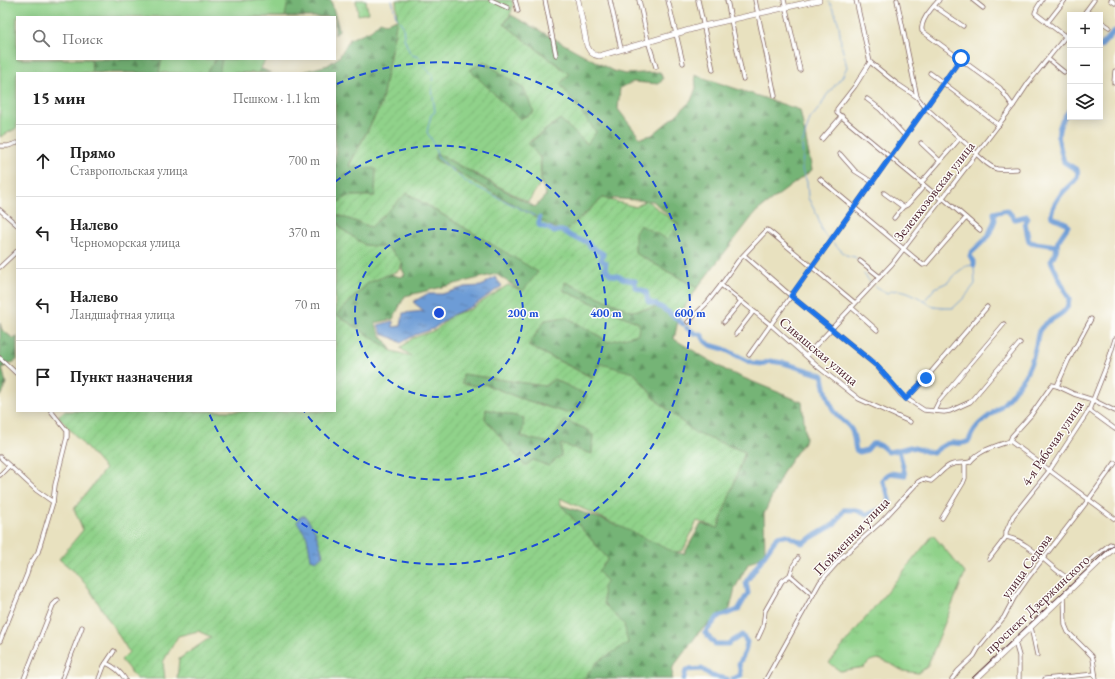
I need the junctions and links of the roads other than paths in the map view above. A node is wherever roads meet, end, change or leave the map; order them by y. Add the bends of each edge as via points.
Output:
1 (493, 0) edge
2 (516, 0) edge
3 (545, 0) edge
4 (578, 0) edge
5 (610, 0) edge
6 (639, 0) edge
7 (668, 0) edge
8 (698, 0) edge
9 (726, 0) edge
10 (755, 0) edge
11 (784, 0) edge
12 (819, 0) edge
13 (856, 0) edge
14 (897, 0) edge
15 (939, 0) edge
16 (972, 0) edge
17 (1042, 0) edge
18 (1065, 0) edge
19 (1094, 0) edge
20 (1111, 0) edge
21 (1115, 3) edge
22 (934, 6) junction
23 (508, 8) dead end
24 (786, 8) junction
25 (983, 8) dead end
26 (518, 11) dead end
27 (1086, 11) edge
28 (758, 14) junction
29 (731, 20) junction
30 (1047, 23) junction
31 (1103, 23) edge
32 (703, 26) junction
33 (963, 26) dead end
34 (1109, 27) dead end
35 (676, 33) junction
36 (1066, 37) joint
37 (648, 41) junction
38 (621, 49) junction
39 (556, 55) dead end
40 (961, 58) junction
41 (1048, 59) junction
42 (870, 62) junction
43 (683, 63) dead end
44 (656, 67) dead end
45 (713, 70) dead end
46 (800, 70) dead end
47 (1115, 71) edge
48 (1064, 72) dead end
49 (930, 73) dead end
50 (743, 79) dead end
51 (943, 82) junction
52 (1115, 83) edge
53 (775, 96) dead end
54 (917, 97) junction
55 (867, 99) dead end
56 (1013, 106) junction
57 (925, 107) junction
58 (842, 116) junction
59 (998, 125) junction
60 (905, 136) junction
61 (960, 138) junction
62 (822, 139) dead end
63 (16, 143) edge
64 (921, 143) dead end
65 (0, 146) edge
66 (840, 154) dead end
67 (976, 154) junction
68 (891, 156) junction
69 (940, 161) junction
70 (1017, 169) dead end
71 (820, 178) dead end
72 (872, 182) junction
73 (923, 185) junction
74 (884, 193) dead end
75 (943, 199) junction
76 (855, 206) junction
77 (903, 206) junction
78 (0, 210) edge
79 (894, 218) dead end
80 (966, 218) junction
81 (16, 224) edge
82 (980, 230) dead end
83 (904, 248) junction
84 (16, 252) edge
85 (744, 255) junction
86 (860, 261) dead end
87 (0, 267) edge
88 (812, 267) junction
89 (880, 277) junction
90 (721, 285) junction
91 (791, 296) junction
92 (741, 301) junction
93 (854, 303) junction
94 (850, 307) junction
95 (987, 307) dead end
96 (754, 312) junction
97 (1091, 319) dead end
98 (688, 322) dead end
99 (724, 322) dead end
100 (1004, 324) dead end
101 (771, 325) junction
102 (831, 329) junction
103 (877, 330) dead end
104 (736, 334) dead end
105 (1115, 339) edge
106 (1020, 343) dead end
107 (749, 355) dead end
108 (806, 356) junction
109 (0, 358) edge
110 (16, 373) edge
111 (1057, 386) junction
112 (906, 399) junction
113 (1093, 400) junction
114 (1089, 410) junction
115 (934, 411) junction
116 (1115, 411) edge
117 (52, 412) edge
118 (910, 422) dead end
119 (1115, 429) edge
120 (1010, 441) junction
121 (0, 457) edge
122 (965, 463) junction
123 (1115, 463) edge
124 (9, 466) junction
125 (1049, 471) junction
126 (0, 475) edge
127 (1089, 499) junction
128 (52, 502) junction
129 (942, 518) dead end
130 (1115, 518) edge
131 (1006, 537) junction
132 (1115, 547) edge
133 (798, 558) dead end
134 (1043, 558) junction
135 (989, 559) dead end
136 (790, 575) junction
137 (813, 595) junction
138 (1064, 596) junction
139 (58, 600) dead end
140 (82, 627) dead end
141 (1031, 627) junction
142 (758, 638) dead end
143 (0, 641) edge
144 (1015, 642) junction
145 (114, 651) dead end
146 (1037, 655) dead end
147 (106, 662) junction
148 (1095, 674) junction
149 (24, 679) edge
150 (62, 679) edge
151 (99, 679) edge
152 (125, 679) edge
153 (766, 679) edge
154 (952, 679) edge
155 (976, 679) edge
156 (1019, 679) edge
157 (1045, 679) edge
158 (1052, 679) edge
159 (1096, 679) edge

1 - 23 street
2 - 26 street
3 - 39 street
4 - 38 street via 591,53 600,56
5 - 38 street
6 - 37 street
7 - 35 street
8 - 32 street
9 - 29 street
10 - 28 street
11 - 24 street
12 - 24 street
13 - 42 street
14 - 54 street
15 - 22 street
16 - 25 street
17 - 30 street via 1036,13
18 - 30 street
19 - 27 street
20 - 21 street
22 - 33 street
22 - 40 street via 922,25 922,30
24 - 28 street
24 - 46 street
28 - 29 street
28 - 53 street
29 - 32 street
29 - 50 street
30 - 36 street
31 - 34 street
32 - 35 street
32 - 45 street
35 - 37 street
35 - 43 street
36 - 41 street, Зеленхозовская улица
37 - 38 street
37 - 44 street
40 - 51 street
40 - 56 street via 1000,88
41 - 48 street
41 - 56 street, Зеленхозовская улица
42 - 54 street
42 - 58 street via 837,109 837,113
47 - 52 street
49 - 51 street
51 - 57 street
51 - 59 street
54 - 57 street
55 - 60 street
56 - 59 street, Зеленхозовская улица
57 - 60 street
57 - 61 street
58 - 62 street
58 - 68 street
59 - 67 street, Зеленхозовская улица
60 - 68 street
61 - 67 street
61 - 69 street
63 - 65 street
64 - 69 street
66 - 72 street via 855,171
67 - 70 street via 997,169
67 - 75 street, Зеленхозовская улица
68 - 72 street
68 - 73 street
69 - 73 street
71 - 76 street
72 - 76 street
73 - 75 street
73 - 77 street via 907,205
74 - 77 street
75 - 80 street
75 - 83 street, Зеленхозовская улица
76 - 83 street
76 - 88 street
77 - 79 street
78 - 81 street
80 - 82 street
80 - 83 street via 926,264 921,264
83 - 89 street, Зеленхозовская улица
84 - 87 street
85 - 88 street via 767,230
85 - 90 street
85 - 91 street
86 - 89 street
88 - 91 street
88 - 93 street
89 - 93 street, Зеленхозовская улица
90 - 92 street, Сивашская улица
90 - 98 street
91 - 101 street
91 - 102 street
92 - 96 street, Сивашская улица
92 - 99 street
93 - 94 street, Зеленхозовская улица
94 - 102 street, Зеленхозовская улица
94 - 103 street
95 - 112 street
96 - 101 street, Сивашская улица
96 - 104 street
97 - 111 street
100 - 115 street via 939,401
101 - 107 street
101 - 108 street, Сивашская улица
102 - 108 street, Зеленхозовская улица
102 - 112 street via 877,366
105 - 113 street, 4-я Рабочая улица
106 - 115 street via 970,402 950,411
108 - 118 street, Сивашская улица via 859,399
109 - 110 street
111 - 113 street
111 - 120 street via 1052,385
112 - 115 street via 924,410
113 - 114 street, 4-я Рабочая улица
113 - 116 street
114 - 119 street
114 - 125 street, 4-я Рабочая улица
117 - 128 street via 67,431
120 - 122 street, Пойменная улица via 980,453
120 - 125 street
121 - 124 street
122 - 129 street via 963,483
122 - 137 street, Пойменная улица via 955,462 931,481 923,479 918,482 881,522 843,556 820,582
123 - 127 street, улица Седова
124 - 126 street
124 - 128 street
125 - 127 street
125 - 131 street, 4-я Рабочая улица via 1013,516
127 - 130 street
127 - 134 street, улица Седова
128 - 143 street via 38,552 29,566
131 - 134 street via 1013,538
131 - 135 street
132 - 134 street via 1110,544 1066,577
132 - 138 street, проспект Дзержинского
133 - 136 street
134 - 154 street, улица Седова via 1014,598 1004,617 974,656
136 - 137 street
136 - 142 street via 782,581 765,611
137 - 153 street, Пойменная улица
138 - 141 street, проспект Дзержинского
138 - 148 street via 1065,625 1068,632 1092,656
139 - 149 street via 53,605
140 - 150 street
141 - 144 street, проспект Дзержинского
141 - 146 street
144 - 155 street, проспект Дзержинского
144 - 156 street via 1019,656
145 - 147 street
147 - 151 street
147 - 152 street via 120,671
148 - 158 street
148 - 159 street
157 - 158 street

